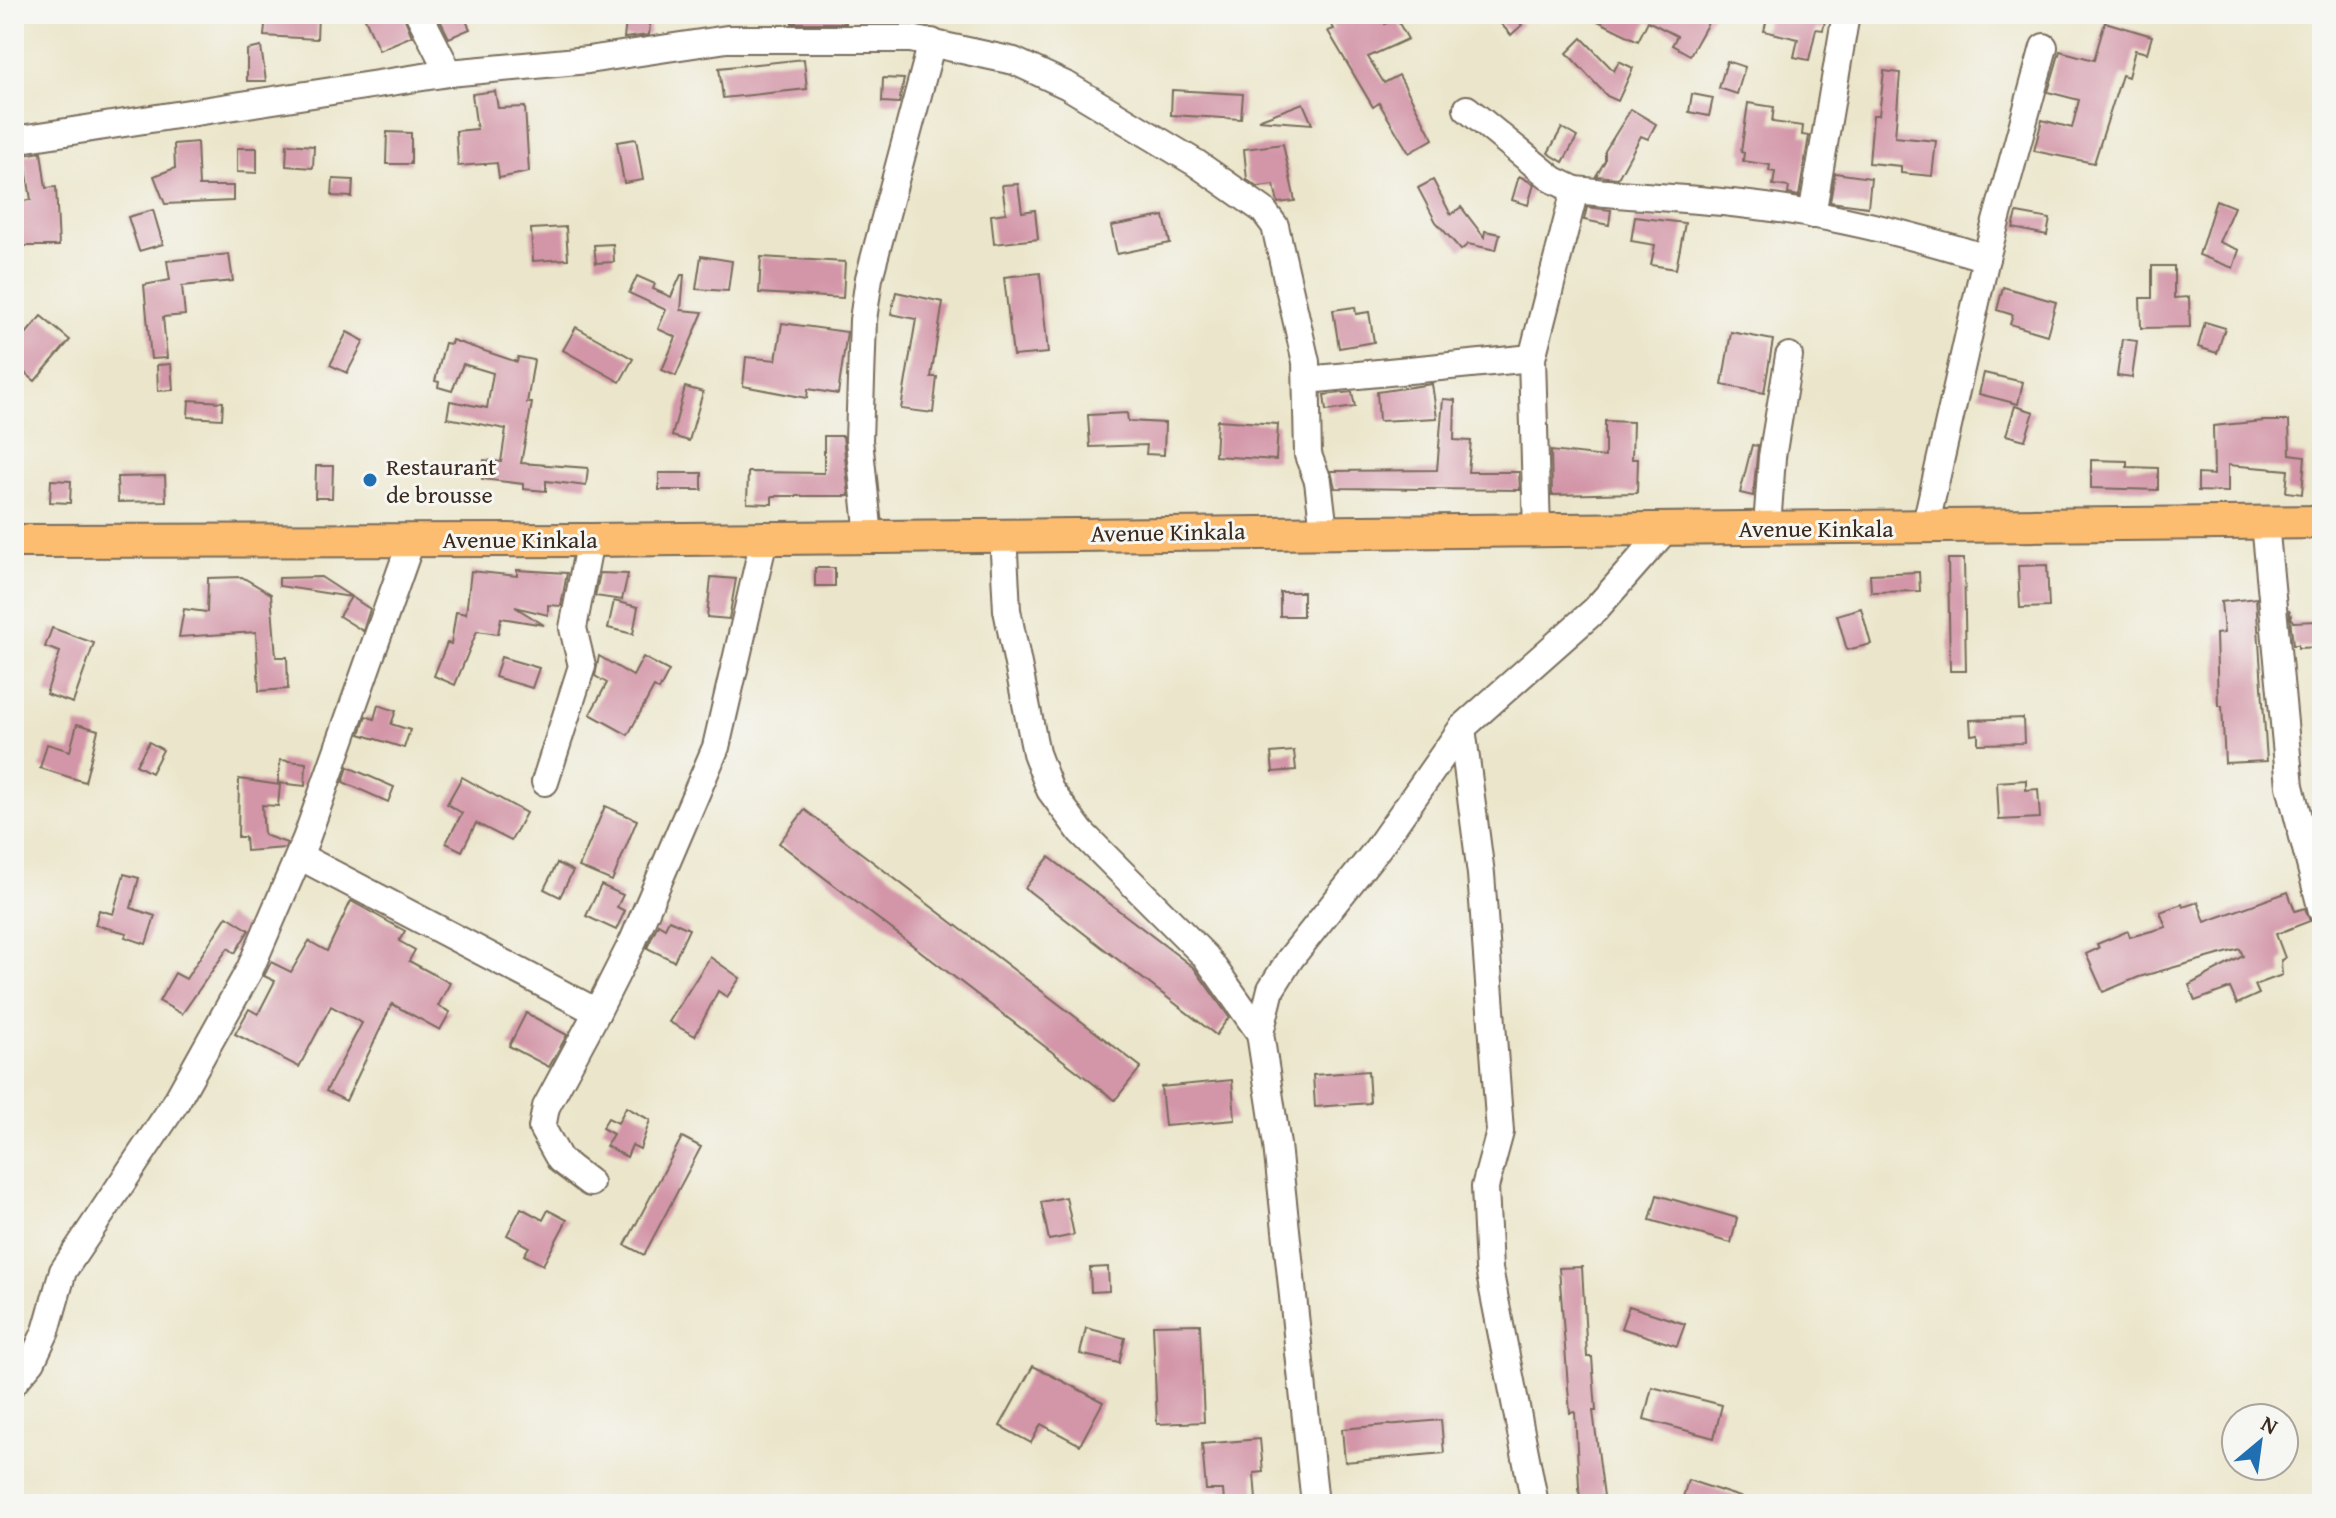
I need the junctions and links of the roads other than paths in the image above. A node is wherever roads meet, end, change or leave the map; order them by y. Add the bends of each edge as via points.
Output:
1 (419, 14) edge
2 (1846, 14) edge
3 (729, 26) edge
4 (932, 42) junction
5 (2044, 47) dead end
6 (449, 73) junction
7 (1467, 109) dead end
8 (14, 140) edge
9 (1575, 190) junction
10 (1812, 215) junction
11 (1986, 258) junction
12 (1789, 356) dead end
13 (1532, 358) junction
14 (1307, 380) junction
15 (2322, 522) edge
16 (2265, 523) junction
17 (1669, 526) junction
18 (1767, 527) junction
19 (1925, 528) junction
20 (1324, 531) junction
21 (1537, 531) junction
22 (1003, 534) junction
23 (765, 535) junction
24 (869, 536) junction
25 (412, 539) junction
26 (590, 540) junction
27 (14, 541) edge
28 (1462, 728) junction
29 (545, 782) dead end
30 (299, 856) junction
31 (2322, 911) edge
32 (597, 1012) junction
33 (1260, 1033) junction
34 (590, 1183) dead end
35 (14, 1382) edge
36 (1315, 1504) edge
37 (1535, 1504) edge

1 - 6 street
2 - 10 street
3 - 4 street
3 - 6 street via 588,60
4 - 14 street via 1014,61 1068,86 1263,210 1275,226
4 - 24 street via 869,278 863,320 859,440
5 - 11 street
6 - 8 street
7 - 9 street via 1554,180
9 - 10 street
9 - 13 street
10 - 11 street via 1924,238
11 - 19 street
12 - 18 street
13 - 14 street
13 - 21 street
14 - 20 street via 1308,455 1318,481
15 - 16 main road, Avenue Kinkala
16 - 19 main road, Avenue Kinkala
16 - 31 street via 2290,786
17 - 18 main road, Avenue Kinkala
17 - 21 main road, Avenue Kinkala
17 - 28 street via 1595,610
18 - 19 main road, Avenue Kinkala
20 - 21 main road, Avenue Kinkala
20 - 22 main road, Avenue Kinkala
22 - 24 main road, Avenue Kinkala
22 - 33 street via 1007,610 1036,753 1050,790 1081,832 1206,957
23 - 24 main road, Avenue Kinkala
23 - 26 main road, Avenue Kinkala
23 - 32 street via 716,747
25 - 26 main road, Avenue Kinkala
25 - 27 main road, Avenue Kinkala
25 - 30 street
26 - 29 street via 573,628 582,666
28 - 33 street via 1378,848 1290,959 1271,989
28 - 37 street via 1481,874 1500,1132 1485,1187 1489,1269
30 - 32 street
30 - 35 street via 250,969 176,1102 63,1271 46,1331 32,1361
32 - 34 street via 546,1107 542,1128 560,1160
33 - 36 street

